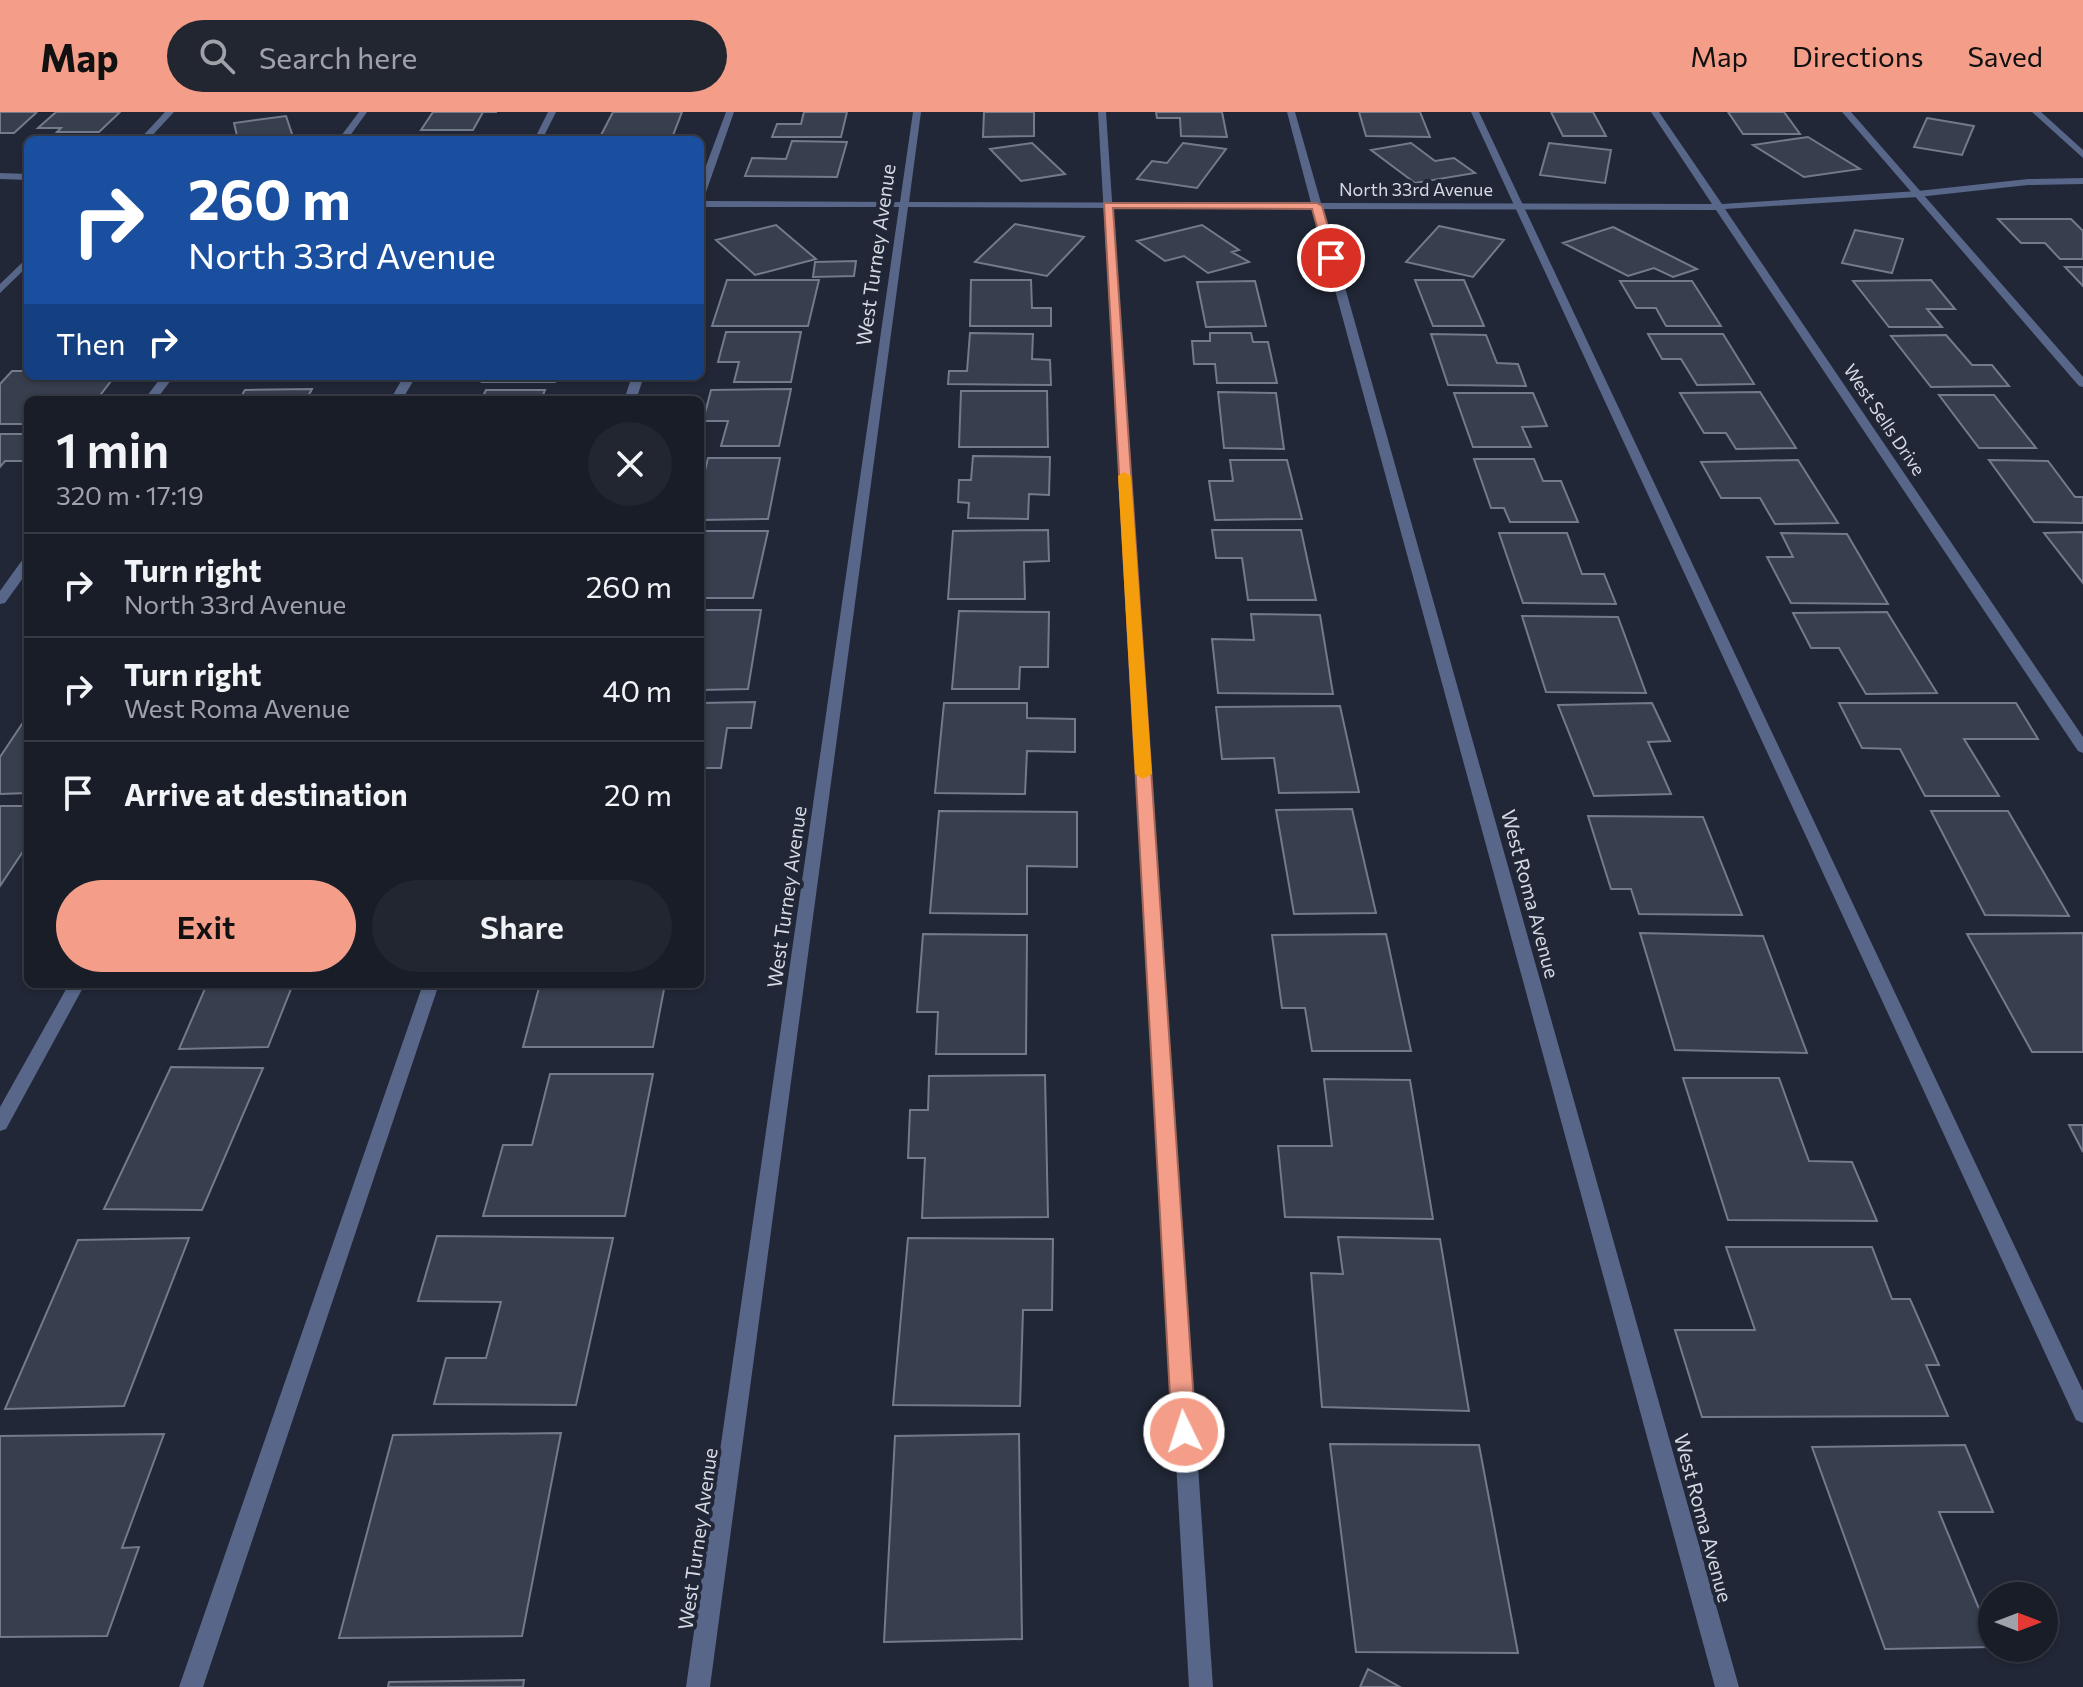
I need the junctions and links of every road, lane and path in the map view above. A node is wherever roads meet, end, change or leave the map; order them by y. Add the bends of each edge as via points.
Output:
1 (170, 112) edge
2 (363, 112) edge
3 (552, 112) edge
4 (730, 112) edge
5 (917, 112) edge
6 (1102, 112) edge
7 (1291, 112) edge
8 (1475, 112) edge
9 (1655, 112) edge
10 (1846, 112) edge
11 (2036, 112) edge
12 (147, 136) edge
13 (345, 136) edge
14 (540, 136) edge
15 (2083, 155) edge
16 (0, 176) edge
17 (24, 177) edge
18 (2083, 181) edge
19 (704, 184) edge
20 (1918, 194) junction
21 (704, 204) edge
22 (903, 205) junction
23 (1108, 205) junction
24 (1317, 206) junction
25 (1519, 206) junction
26 (1718, 207) junction
27 (24, 264) edge
28 (0, 290) edge
29 (2083, 384) edge
30 (24, 567) edge
31 (0, 600) edge
32 (2083, 748) edge
33 (75, 988) edge
34 (430, 988) edge
35 (0, 1124) edge
36 (2083, 1413) edge
37 (191, 1687) edge
38 (698, 1687) edge
39 (1201, 1687) edge
40 (1727, 1687) edge

1 - 12 street
2 - 13 street
3 - 14 street
4 - 19 street
5 - 22 street, West Turney Avenue
6 - 23 street
7 - 24 street, West Roma Avenue
8 - 25 street
9 - 26 street, West Sells Drive
10 - 20 street
11 - 15 street
16 - 17 street
18 - 20 street, North 33rd Avenue
20 - 26 street, North 33rd Avenue
20 - 29 street
21 - 22 street, North 33rd Avenue
22 - 23 street, North 33rd Avenue
22 - 38 street, West Turney Avenue
23 - 24 street, North 33rd Avenue
23 - 39 street
24 - 25 street, North 33rd Avenue
24 - 40 street, West Roma Avenue
25 - 26 street, North 33rd Avenue
25 - 36 street
26 - 32 street, West Sells Drive
27 - 28 street
30 - 31 street
33 - 35 street
34 - 37 street

